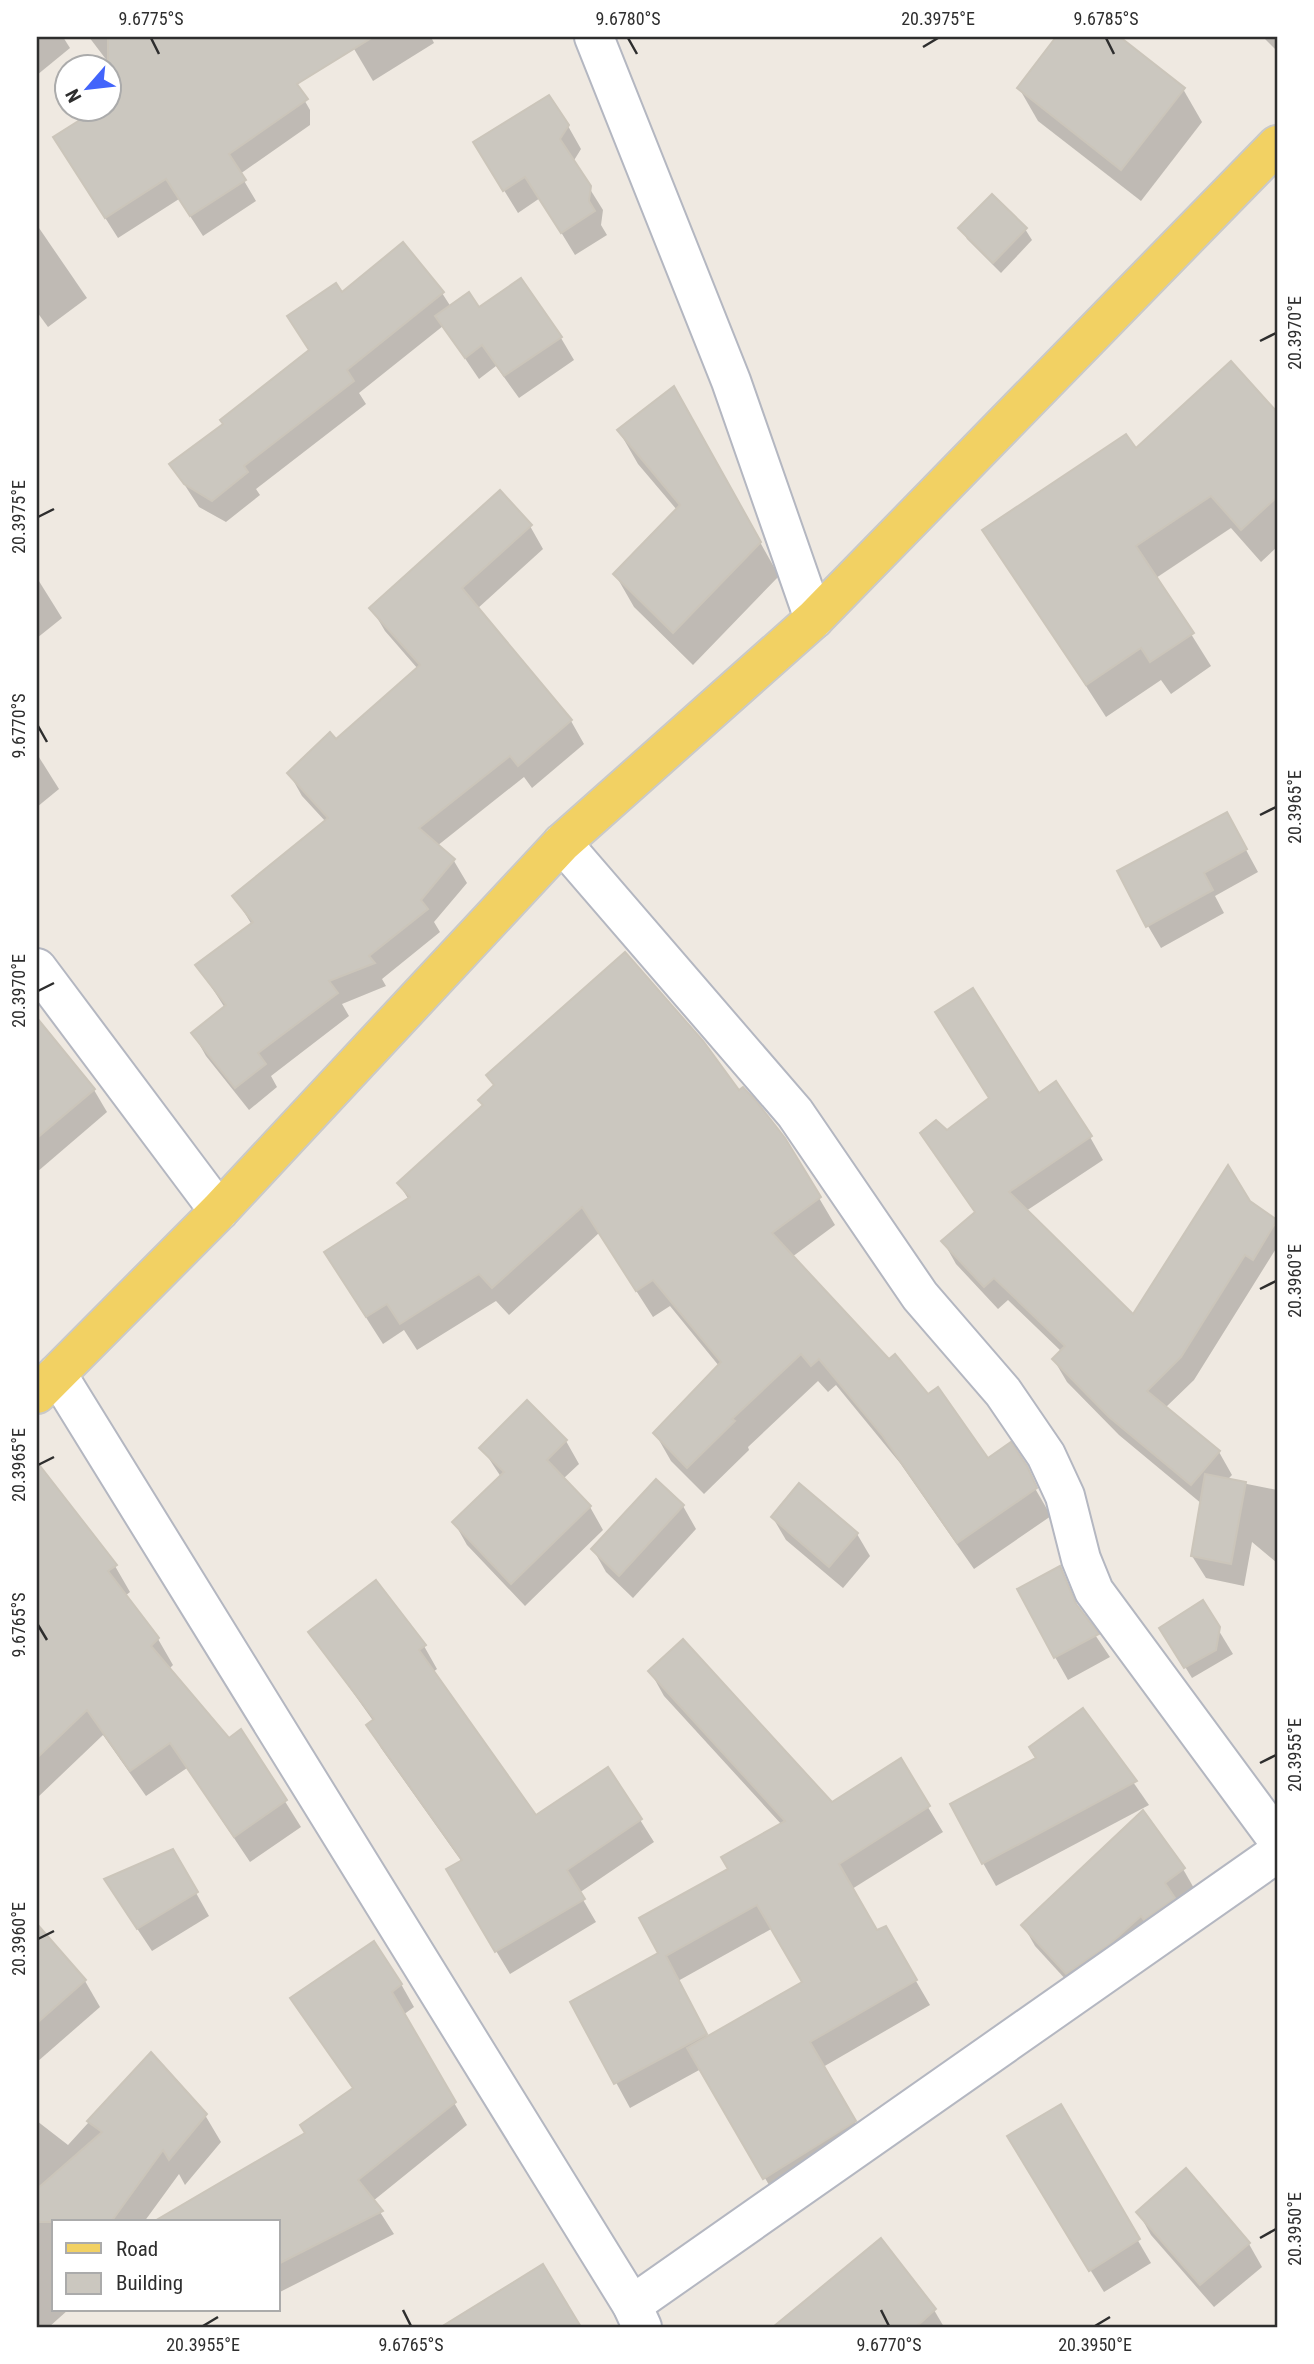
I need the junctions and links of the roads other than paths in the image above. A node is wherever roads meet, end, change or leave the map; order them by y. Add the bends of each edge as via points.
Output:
1 (594, 37) edge
2 (1277, 145) edge
3 (814, 619) junction
4 (562, 843) junction
5 (37, 968) edge
6 (219, 1211) junction
7 (47, 1384) edge
8 (1277, 1839) edge
9 (1277, 1853) edge
10 (637, 2316) edge

1 - 3 street via 731,381
2 - 3 main road
3 - 4 main road
4 - 6 main road
4 - 8 street via 795,1113 920,1296 1003,1392 1046,1455 1094,1591
5 - 6 street
6 - 7 main road
7 - 10 street
9 - 10 street

